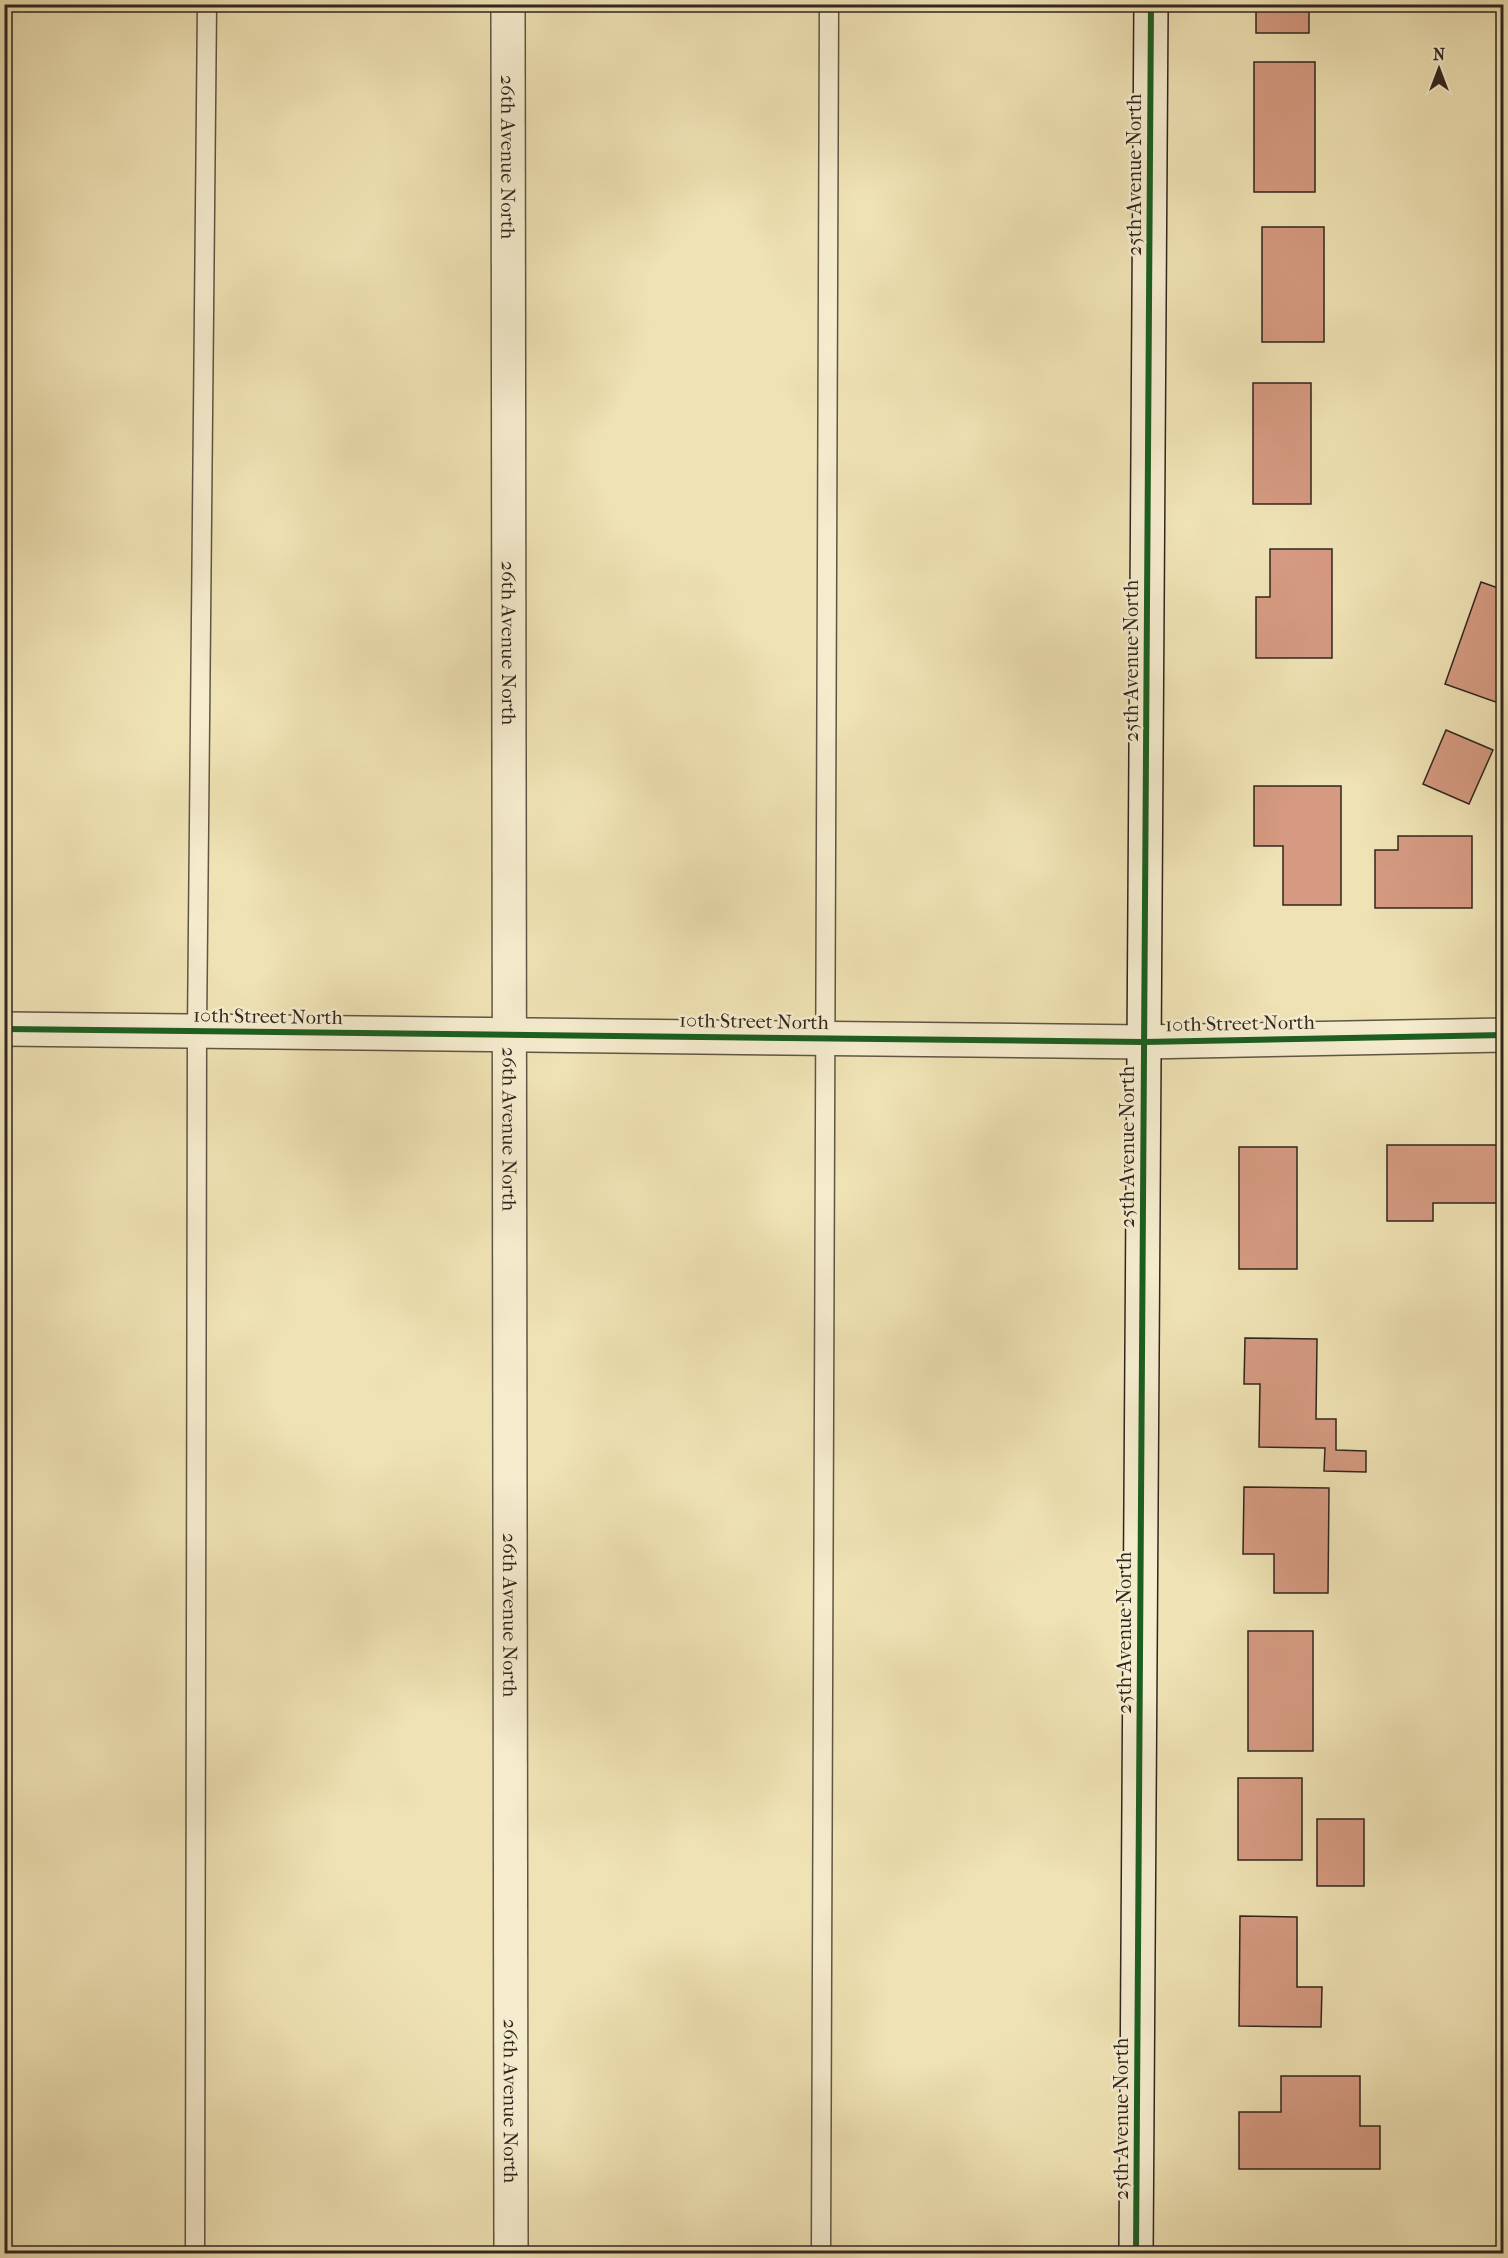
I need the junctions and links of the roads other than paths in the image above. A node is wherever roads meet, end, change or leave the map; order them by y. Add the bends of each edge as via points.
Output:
1 (207, 4) edge
2 (508, 4) edge
3 (829, 4) edge
4 (1151, 4) edge
5 (4, 1029) edge
6 (197, 1031) junction
7 (509, 1035) junction
8 (1503, 1035) edge
9 (825, 1038) junction
10 (1144, 1042) junction
11 (195, 2253) edge
12 (511, 2253) edge
13 (821, 2253) edge
14 (1136, 2253) edge

1 - 6 lane
2 - 7 street, 26th Avenue North
3 - 9 lane
4 - 10 street, 25th Avenue North
5 - 6 street, 10th Street North
6 - 7 street, 10th Street North
6 - 11 lane
7 - 9 street, 10th Street North
7 - 12 street, 26th Avenue North
8 - 10 street, 10th Street North
9 - 10 street, 10th Street North
9 - 13 lane
10 - 14 street, 25th Avenue North

